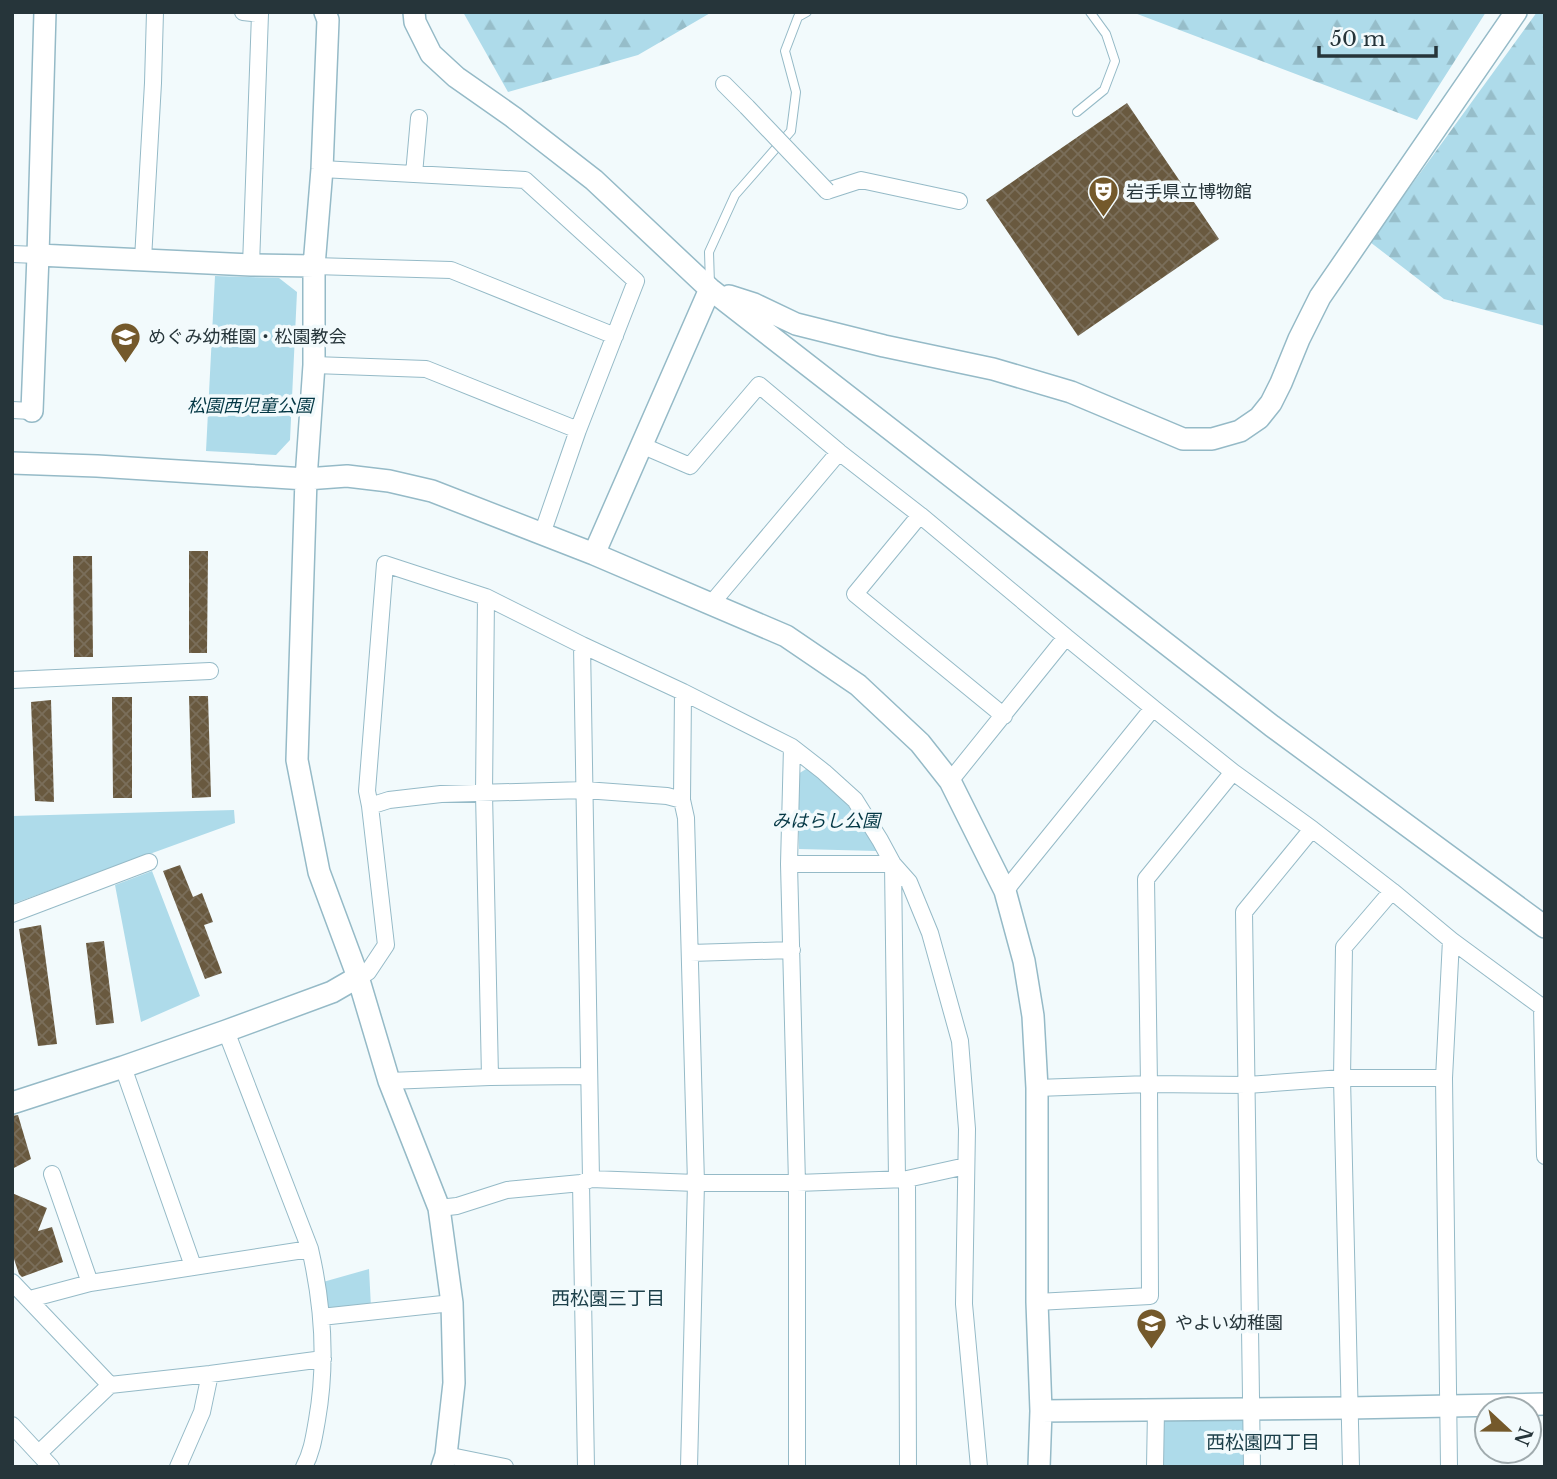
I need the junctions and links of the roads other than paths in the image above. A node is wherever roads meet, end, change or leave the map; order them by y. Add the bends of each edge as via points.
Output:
1 (45, 12) edge
2 (155, 12) edge
3 (243, 12) edge
4 (325, 12) edge
5 (414, 12) edge
6 (807, 12) edge
7 (1090, 12) edge
8 (1516, 12) edge
9 (724, 84) dead end
10 (1077, 112) dead end
11 (419, 118) dead end
12 (322, 169) junction
13 (414, 174) junction
14 (959, 201) dead end
15 (12, 254) edge
16 (38, 255) junction
17 (143, 259) junction
18 (251, 265) junction
19 (314, 266) junction
20 (710, 289) junction
21 (615, 337) junction
22 (314, 365) junction
23 (22, 410) edge
24 (578, 430) junction
25 (641, 445) junction
26 (839, 452) junction
27 (12, 463) edge
28 (306, 479) junction
29 (920, 515) junction
30 (542, 534) junction
31 (594, 554) junction
32 (486, 597) junction
33 (711, 604) junction
34 (1066, 637) junction
35 (582, 645) junction
36 (210, 671) dead end
37 (12, 680) edge
38 (683, 692) junction
39 (1153, 708) junction
40 (1004, 716) junction
41 (792, 747) junction
42 (1233, 772) junction
43 (950, 781) junction
44 (585, 790) junction
45 (484, 793) junction
46 (682, 800) junction
47 (370, 806) junction
48 (1312, 829) junction
49 (149, 862) dead end
50 (789, 864) junction
51 (893, 864) junction
52 (1005, 891) junction
53 (1392, 891) junction
54 (12, 914) edge
55 (1545, 927) edge
56 (1451, 940) junction
57 (792, 950) junction
58 (690, 953) junction
59 (358, 977) junction
60 (226, 1031) junction
61 (123, 1067) junction
62 (589, 1076) junction
63 (490, 1077) junction
64 (1342, 1078) junction
65 (1444, 1078) junction
66 (389, 1080) junction
67 (1149, 1084) junction
68 (1247, 1085) junction
69 (1037, 1088) junction
70 (12, 1103) edge
71 (1545, 1156) edge
72 (966, 1166) junction
73 (52, 1174) dead end
74 (902, 1179) junction
75 (586, 1181) junction
76 (696, 1183) junction
77 (797, 1183) junction
78 (439, 1208) junction
79 (310, 1249) junction
80 (193, 1266) junction
81 (12, 1282) edge
82 (90, 1283) junction
83 (30, 1300) junction
84 (1037, 1302) junction
85 (452, 1303) junction
86 (321, 1318) junction
87 (323, 1359) junction
88 (210, 1374) junction
89 (110, 1385) junction
90 (1545, 1404) edge
91 (1447, 1405) junction
92 (1349, 1408) junction
93 (1252, 1409) junction
94 (1156, 1410) junction
95 (1041, 1411) junction
96 (12, 1425) edge
97 (40, 1452) junction
98 (444, 1461) edge
99 (51, 1467) edge
100 (178, 1467) edge
101 (304, 1467) edge
102 (505, 1467) edge
103 (586, 1467) edge
104 (690, 1467) edge
105 (797, 1467) edge
106 (908, 1467) edge
107 (979, 1467) edge
108 (1039, 1467) edge
109 (1155, 1467) edge
110 (1252, 1467) edge
111 (1351, 1467) edge
112 (1449, 1467) edge

1 - 16 street
2 - 17 street
3 - 18 street via 260,14
4 - 12 street
5 - 20 street via 431,54 594,180
6 - 20 lane via 798,17 785,51 796,92 791,131 735,195 709,252
7 - 10 lane via 1106,34 1115,61 1104,90
8 - 20 street via 1320,297 1271,403 1240,431 1212,439 1182,439 1071,392 796,324
9 - 14 street, bridge via 827,191 861,180
11 - 13 street
12 - 13 street
12 - 19 street
13 - 21 street via 525,180 636,281
15 - 16 street
16 - 17 street
16 - 23 street
17 - 18 street
18 - 19 street
19 - 21 street via 451,270
19 - 22 street
20 - 25 street
20 - 55 street via 1272,726
21 - 24 street
22 - 24 street via 426,369
22 - 28 street
24 - 30 street
25 - 26 street via 690,466 759,385
25 - 31 street
26 - 29 street
26 - 33 street
27 - 28 street
28 - 30 street via 347,476 411,485
28 - 59 street via 297,760 319,872
29 - 34 street
29 - 40 street via 855,594
30 - 31 street
31 - 33 street
32 - 35 street
32 - 45 street
32 - 47 street via 385,564 367,791
33 - 43 street via 786,636 858,685 919,743
34 - 39 street
34 - 40 street
35 - 38 street
35 - 44 street
36 - 37 street
38 - 41 street
38 - 46 street
39 - 42 street
39 - 52 street
40 - 43 street
41 - 50 street
41 - 51 street via 855,800
42 - 48 street
42 - 67 street via 1146,879
43 - 52 street
44 - 45 street
44 - 46 street
44 - 62 street
45 - 47 street via 441,794
45 - 63 street
46 - 58 street
47 - 59 street via 386,945 368,972
48 - 53 street
48 - 68 street via 1244,912
49 - 54 street
50 - 51 street
50 - 57 street
51 - 72 street via 909,882 930,933 960,1041
51 - 74 street
52 - 69 street via 1024,961
53 - 56 street
53 - 64 street via 1344,947
56 - 65 street
56 - 71 street via 1542,1007
57 - 58 street
57 - 77 street
58 - 76 street
59 - 60 street via 332,992
59 - 66 street
60 - 61 street
60 - 79 street
61 - 70 street
61 - 80 street
62 - 63 street
62 - 75 street
63 - 66 street
64 - 65 street
64 - 68 street
64 - 92 street
65 - 91 street
66 - 78 street
67 - 68 street
67 - 69 street
67 - 84 street via 1150,1296
68 - 93 street
69 - 84 street
72 - 74 street
72 - 107 street via 964,1304
73 - 82 street
74 - 77 street
74 - 106 street
75 - 76 street
75 - 78 street via 507,1190
75 - 103 street
76 - 77 street
76 - 104 street
77 - 105 street
78 - 85 street
79 - 80 street
79 - 86 street
80 - 82 street
81 - 83 street
82 - 83 street
83 - 89 street
84 - 95 street
85 - 86 street
85 - 98 street via 454,1383
86 - 87 street
87 - 88 street
87 - 101 street via 311,1454
88 - 89 street
88 - 100 street via 202,1412
89 - 97 street
90 - 91 street
91 - 92 street
91 - 112 street
92 - 93 street
92 - 111 street
93 - 94 street
93 - 110 street
94 - 95 street
94 - 109 street
95 - 108 street
96 - 97 street
97 - 99 street
98 - 102 street

